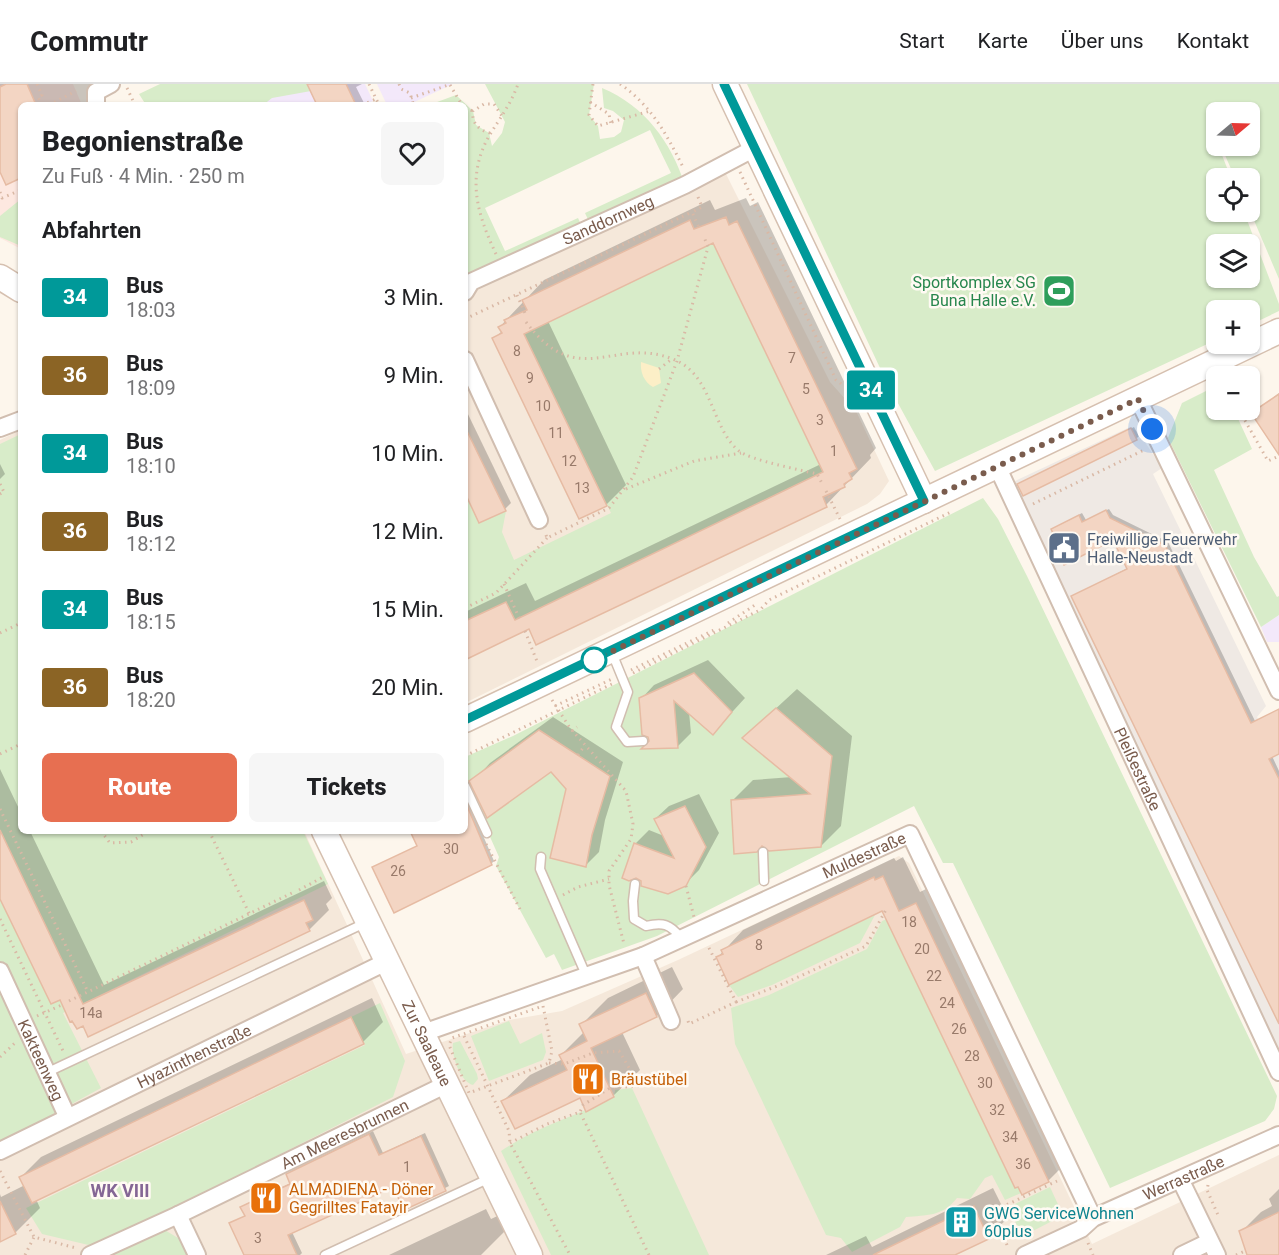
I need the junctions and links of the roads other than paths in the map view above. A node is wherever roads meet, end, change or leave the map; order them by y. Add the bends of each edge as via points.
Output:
1 (111, 84) edge
2 (724, 84) edge
3 (96, 102) edge
4 (747, 153) junction
5 (468, 283) edge
6 (1279, 332) edge
7 (468, 366) edge
8 (1138, 399) junction
9 (18, 421) edge
10 (0, 428) edge
11 (997, 466) junction
12 (924, 501) junction
13 (539, 520) road end
14 (612, 652) junction
15 (1279, 691) edge
16 (468, 719) edge
17 (643, 741) dead end
18 (468, 792) edge
19 (487, 833) road end
20 (325, 834) edge
21 (763, 852) dead end
22 (541, 857) dead end
23 (764, 881) dead end
24 (635, 884) dead end
25 (368, 922) junction
26 (681, 938) junction
27 (643, 956) junction
28 (388, 961) junction
29 (0, 971) edge
30 (586, 975) junction
31 (678, 1018) road end
32 (423, 1033) junction
33 (48, 1072) junction
34 (1279, 1072) edge
35 (447, 1084) junction
36 (67, 1116) junction
37 (1279, 1135) edge
38 (0, 1151) edge
39 (492, 1177) junction
40 (1181, 1181) junction
41 (178, 1215) junction
42 (1093, 1218) junction
43 (1219, 1248) edge
44 (93, 1254) edge
45 (197, 1255) edge
46 (325, 1255) edge
47 (530, 1255) edge
48 (1025, 1255) edge
49 (1182, 1255) edge

1 - 3 street via 96,92
2 - 4 street
4 - 5 street, Sanddornweg
4 - 12 street
6 - 8 street
7 - 13 street
8 - 11 street
8 - 15 street
9 - 10 street
11 - 12 street
11 - 34 street, Pleißestraße
12 - 14 street
14 - 16 street
14 - 17 lane via 628,692 616,727 627,742
18 - 19 lane
20 - 25 street, Zur Saaleaue
21 - 23 lane
22 - 30 lane via 540,869
24 - 26 lane via 634,919 646,926 672,926
25 - 28 street, Zur Saaleaue
25 - 33 lane
26 - 27 street, Muldestraße
26 - 42 street, Muldestraße via 703,936 910,834
27 - 30 street, Muldestraße
27 - 31 street
28 - 32 street, Zur Saaleaue
28 - 36 street, Hyazinthenstraße
29 - 33 street, Kakteenweg
30 - 32 street, Muldestraße
32 - 35 street, Zur Saaleaue
33 - 36 street, Kakteenweg
35 - 39 street, Zur Saaleaue
35 - 41 street, Am Meeresbrunnen
36 - 38 street, Hyazinthenstraße
37 - 40 street, Werrastraße
39 - 46 lane
39 - 47 street, Zur Saaleaue
40 - 42 street, Werrastraße
40 - 43 street
41 - 44 street, Am Meeresbrunnen
41 - 45 street
42 - 48 street, Werrastraße via 1081,1229
43 - 49 street

